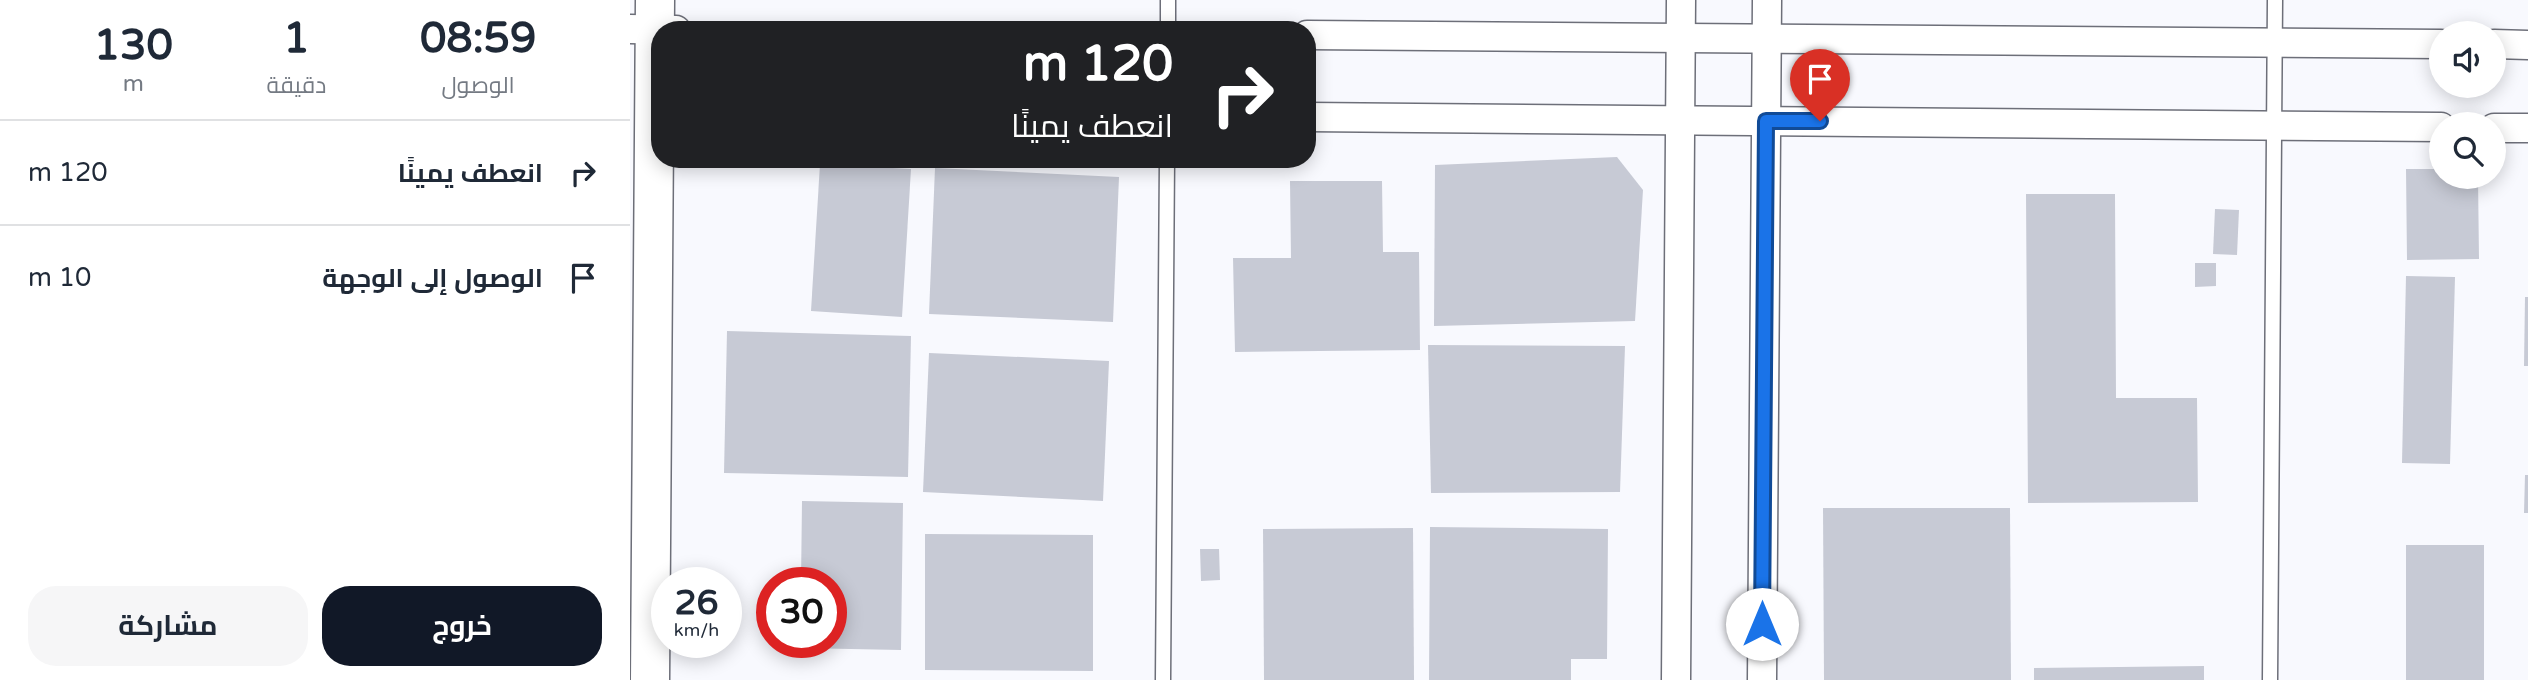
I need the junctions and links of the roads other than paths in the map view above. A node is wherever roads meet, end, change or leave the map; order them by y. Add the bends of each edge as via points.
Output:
1 (1168, 0) edge
2 (1681, 0) edge
3 (1767, 0) edge
4 (2275, 0) edge
5 (1168, 21) edge
6 (1316, 35) edge
7 (1681, 38) junction
8 (1767, 38) junction
9 (2275, 43) junction
10 (2429, 44) edge
11 (2506, 44) edge
12 (2528, 45) edge
13 (651, 61) edge
14 (648, 100) edge
15 (1316, 117) edge
16 (1681, 120) junction
17 (1766, 121) junction
18 (2274, 126) junction
19 (2429, 127) edge
20 (2506, 128) edge
21 (2528, 128) edge
22 (1167, 168) edge
23 (650, 680) edge
24 (1163, 680) edge
25 (1676, 680) edge
26 (1762, 680) edge
27 (2270, 680) edge

1 - 5 lane
2 - 7 street
3 - 8 street
4 - 9 lane
6 - 7 street
7 - 8 street
7 - 16 street
8 - 9 street
8 - 17 street
9 - 10 street
9 - 18 lane
11 - 12 street
13 - 14 street
14 - 23 street
15 - 16 street
16 - 17 street
16 - 25 street
17 - 18 street
17 - 26 street
18 - 19 street
18 - 27 lane
20 - 21 street
22 - 24 lane

